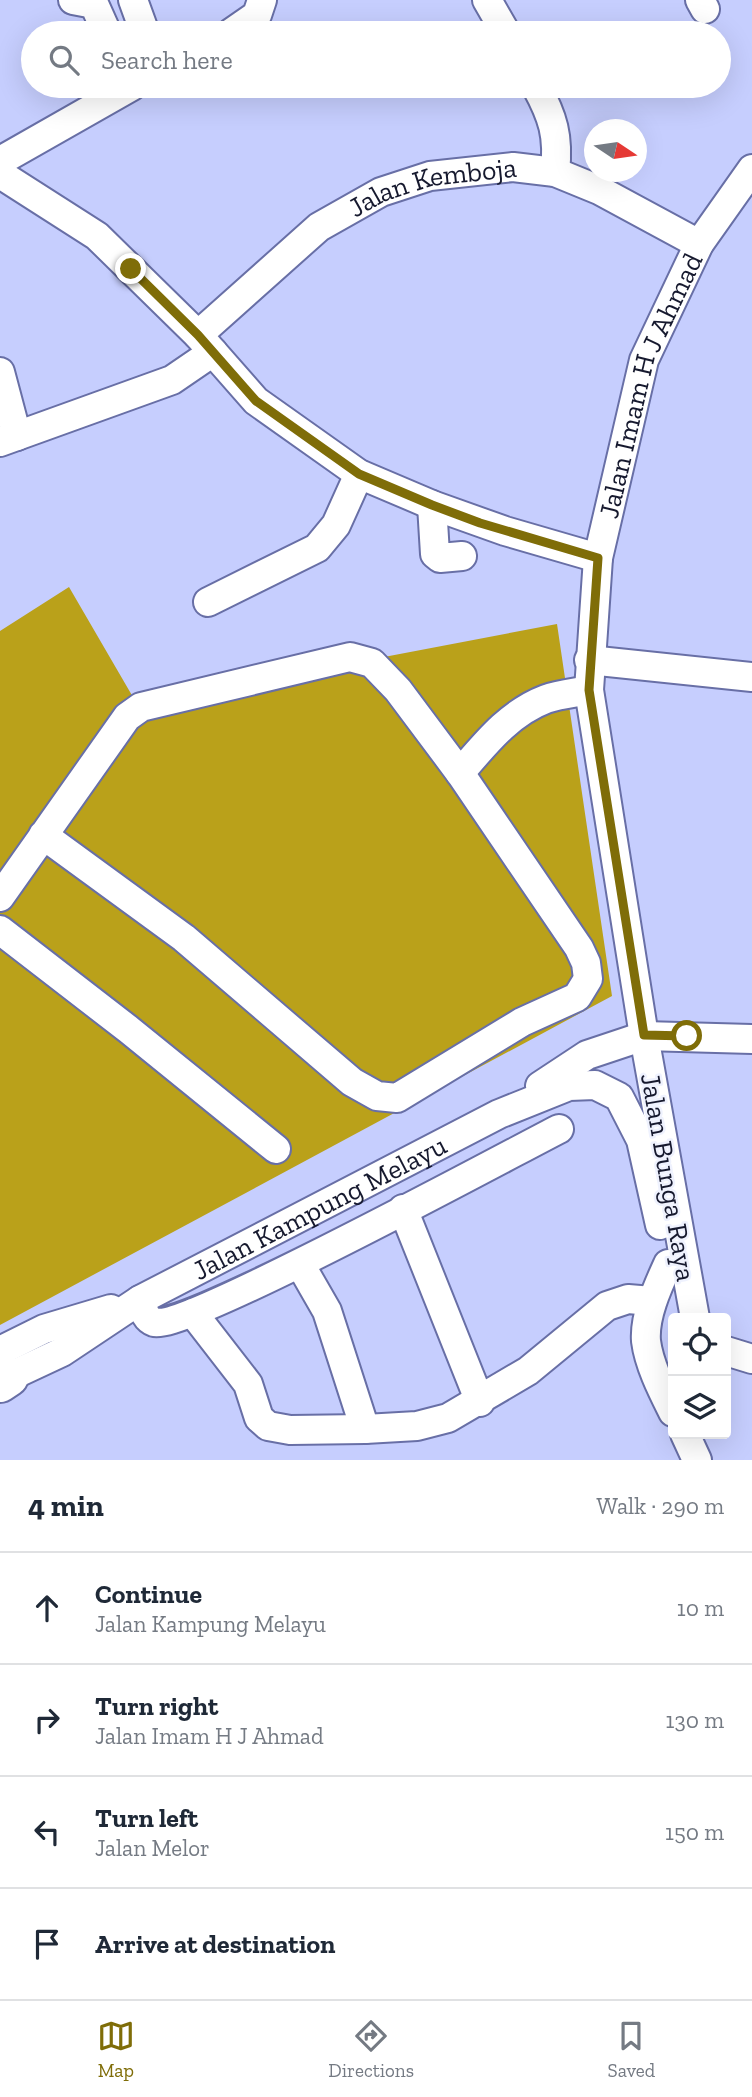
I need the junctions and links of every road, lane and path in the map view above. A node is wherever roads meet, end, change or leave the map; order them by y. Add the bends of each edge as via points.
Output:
1 (73, 0) edge
2 (134, 0) edge
3 (262, 0) edge
4 (487, 0) edge
5 (102, 21) edge
6 (141, 21) edge
7 (248, 21) edge
8 (499, 21) edge
9 (109, 98) edge
10 (543, 98) edge
11 (0, 161) edge
12 (752, 169) edge
13 (555, 172) junction
14 (0, 174) edge
15 (699, 244) junction
16 (205, 344) junction
17 (0, 372) edge
18 (9, 439) edge
19 (359, 474) junction
20 (432, 505) junction
21 (462, 556) dead end
22 (598, 558) junction
23 (208, 602) dead end
24 (589, 660) junction
25 (752, 677) edge
26 (589, 690) junction
27 (460, 773) junction
28 (43, 835) junction
29 (0, 897) edge
30 (0, 930) edge
31 (644, 1035) junction
32 (752, 1039) edge
33 (499, 1114) junction
34 (559, 1129) dead end
35 (276, 1149) dead end
36 (403, 1209) junction
37 (300, 1264) junction
38 (668, 1264) junction
39 (140, 1300) junction
40 (652, 1301) junction
41 (193, 1313) junction
42 (691, 1313) edge
43 (693, 1313) edge
44 (731, 1353) edge
45 (752, 1359) edge
46 (2, 1373) edge
47 (480, 1402) junction
48 (668, 1402) edge
49 (365, 1429) junction
50 (687, 1439) edge
51 (697, 1460) edge

1 - 5 street via 94,4
2 - 6 street
3 - 7 street via 257,15
4 - 8 street
9 - 11 street
10 - 13 street via 558,146
12 - 15 street, Jalan Imam H J Ahmad
13 - 15 street, Jalan Kemboja via 600,190
13 - 16 street, Jalan Kemboja via 513,167 430,176 381,192 319,227
14 - 16 street via 97,236
15 - 22 street, Jalan Imam H J Ahmad via 644,360
16 - 18 street, Jalan Kemboja via 172,380
16 - 19 street via 256,401
17 - 18 street
19 - 20 street
19 - 23 street via 337,525 317,548
20 - 21 street via 435,554 440,558
20 - 22 street
22 - 24 street, Jalan Imam H J Ahmad
24 - 25 street
24 - 26 street, Jalan Imam H J Ahmad
26 - 27 street via 547,699 517,714
26 - 31 street, Jalan Imam H J Ahmad
27 - 28 street via 398,690 372,663 350,657 141,707 127,717
27 - 28 street via 579,948 588,979 577,997 522,1022 397,1098 377,1096 352,1082 184,938
28 - 29 street
30 - 35 street
31 - 32 street
31 - 33 street via 587,1055
31 - 43 street, Jalan Bunga Raya
33 - 38 street via 569,1086 595,1085 619,1097 641,1140
33 - 39 street, Jalan Kampung Melayu
34 - 36 street
36 - 37 street
36 - 47 street
37 - 41 street
37 - 49 street via 327,1311
38 - 40 street
38 - 42 street via 673,1286
39 - 41 street via 154,1322
39 - 46 street, Jalan Kampung Melayu via 62,1352
40 - 47 street via 628,1299 607,1306 528,1371
40 - 48 street via 646,1341
41 - 49 street via 248,1384 259,1418 268,1426
44 - 45 street
47 - 49 street via 449,1418 417,1426
50 - 51 street

